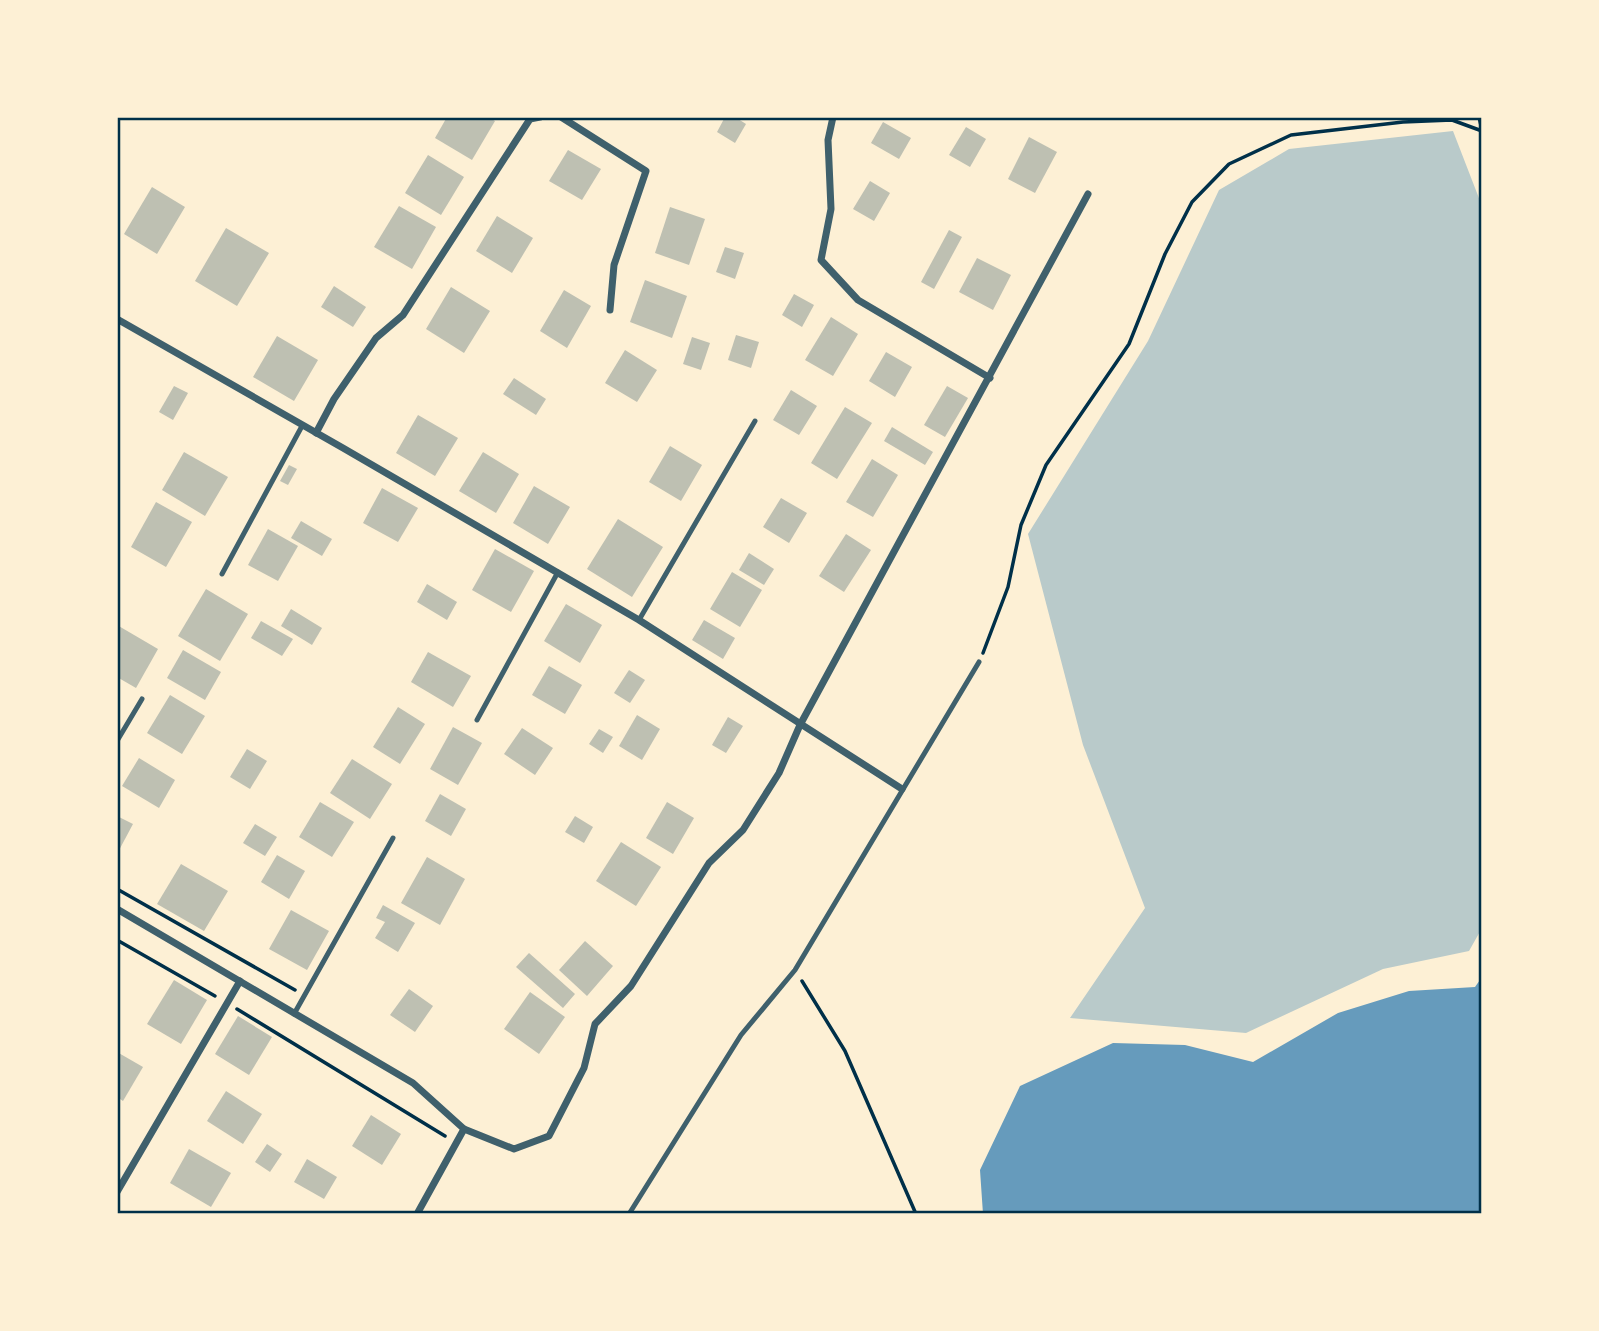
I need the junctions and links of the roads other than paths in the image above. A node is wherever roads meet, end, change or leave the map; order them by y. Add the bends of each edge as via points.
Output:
1 (540, 117) edge
2 (561, 117) edge
3 (833, 117) edge
4 (1088, 194) dead end
5 (610, 310) dead end
6 (117, 319) edge
7 (990, 377) junction
8 (755, 421) dead end
9 (302, 426) junction
10 (316, 433) junction
11 (558, 572) junction
12 (222, 574) dead end
13 (639, 620) junction
14 (979, 662) road end
15 (142, 699) dead end
16 (477, 720) dead end
17 (800, 725) junction
18 (117, 741) edge
19 (902, 789) junction
20 (393, 838) dead end
21 (117, 909) edge
22 (240, 981) junction
23 (294, 1014) junction
24 (464, 1129) junction
25 (117, 1192) edge
26 (417, 1214) edge
27 (629, 1214) edge

1 - 10 street via 530,119 403,315 376,338
2 - 5 street via 646,171 614,265
3 - 7 street via 828,140 831,209 821,260 858,300
4 - 7 street
6 - 9 street
7 - 17 street
8 - 13 lane
9 - 10 street
9 - 12 lane
10 - 11 street
11 - 13 street
11 - 16 lane
13 - 17 street
14 - 19 lane
15 - 18 lane
17 - 19 street
17 - 24 street via 779,773 743,830 709,863 631,986 595,1024 584,1068 549,1136 514,1149
19 - 27 lane via 795,970 741,1035
20 - 23 lane
21 - 22 street
22 - 23 street
22 - 25 street
23 - 24 street via 413,1083
24 - 26 street

